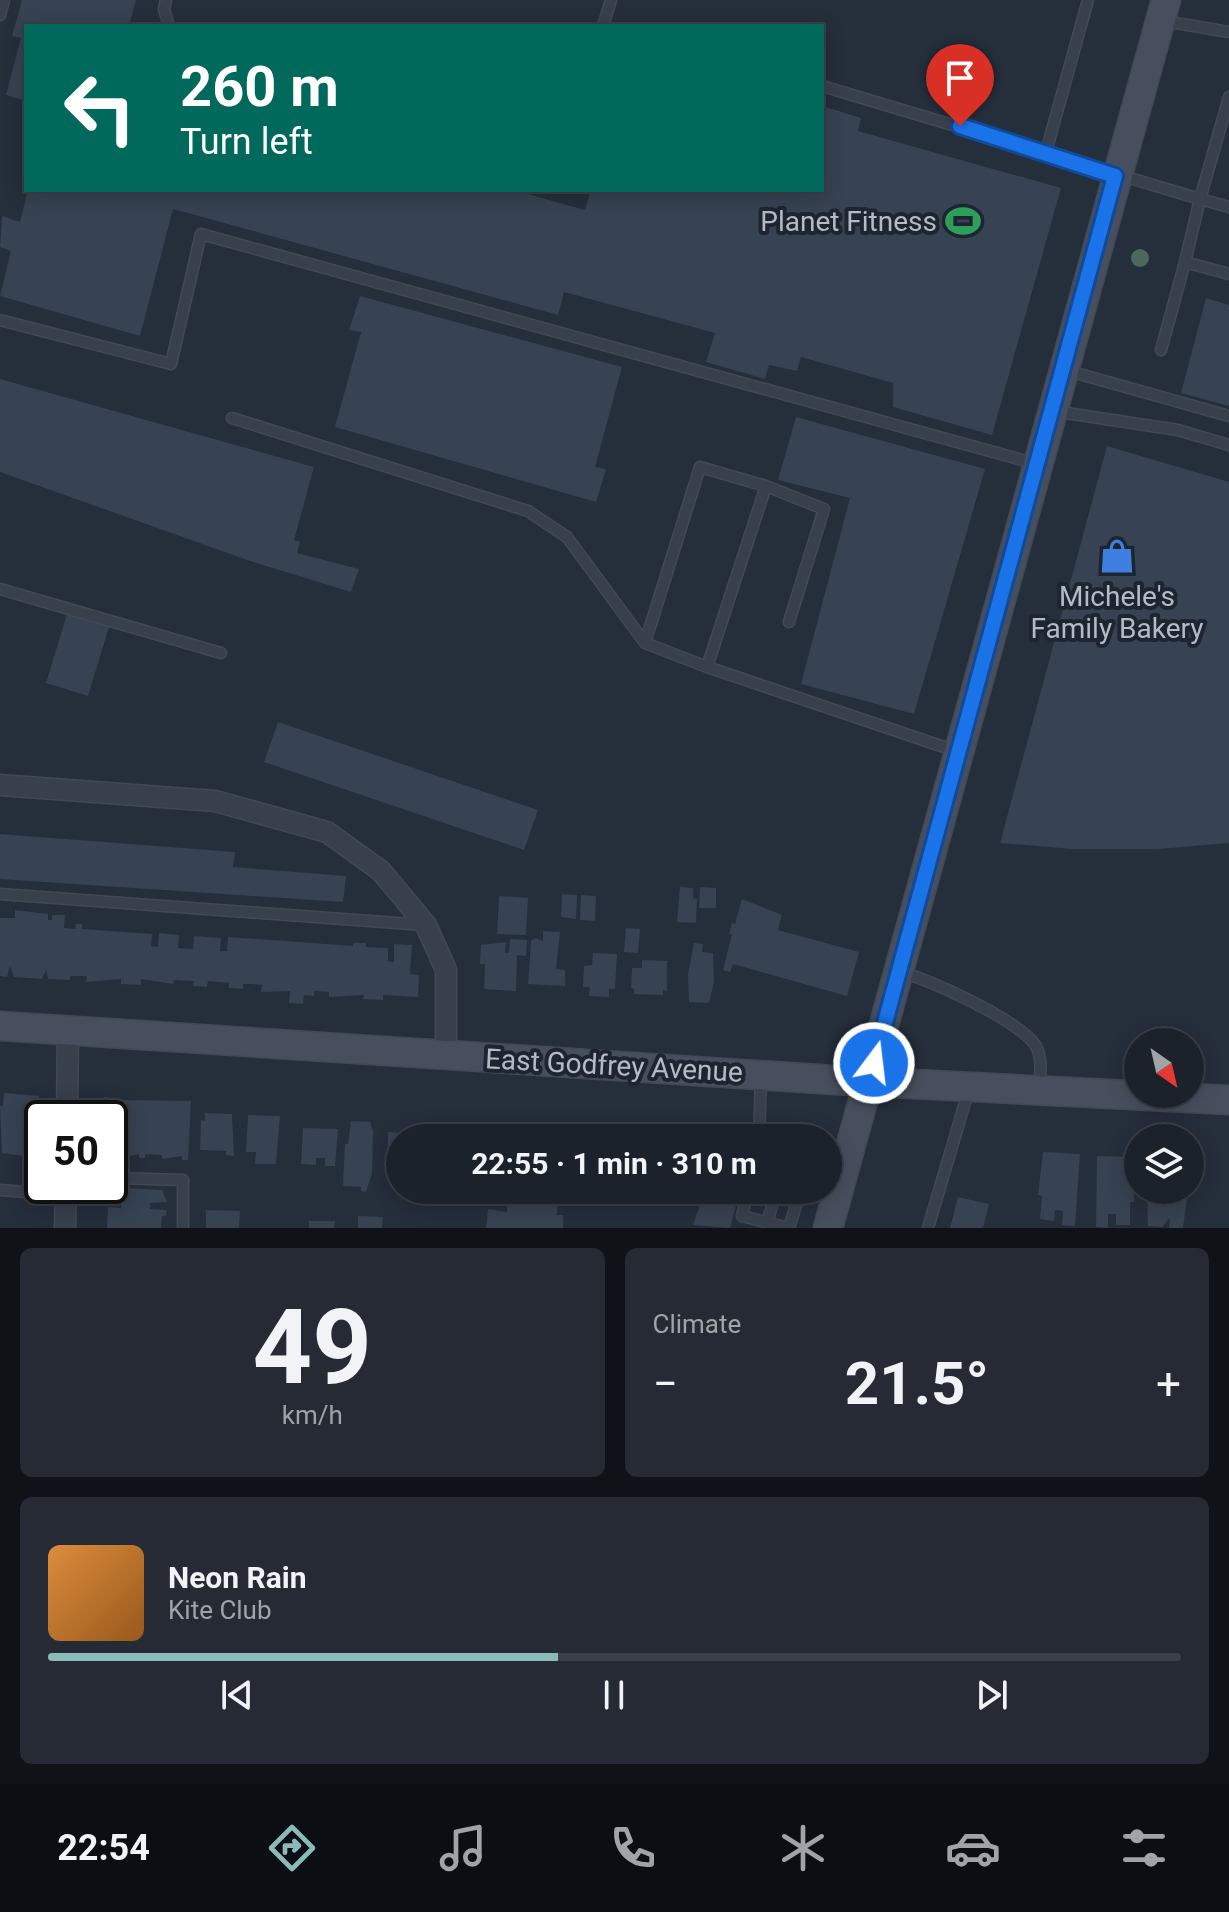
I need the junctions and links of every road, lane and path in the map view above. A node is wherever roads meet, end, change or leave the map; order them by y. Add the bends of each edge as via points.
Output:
1 (4, 0) edge
2 (166, 0) edge
3 (611, 0) edge
4 (1088, 0) edge
5 (1164, 10) edge
6 (0, 15) edge
7 (168, 24) edge
8 (606, 24) edge
9 (1229, 32) edge
10 (824, 87) edge
11 (1229, 97) edge
12 (1046, 152) junction
13 (1115, 176) junction
14 (1200, 199) junction
15 (1229, 207) edge
16 (1185, 262) junction
17 (1229, 274) edge
18 (0, 320) edge
19 (1161, 350) dead end
20 (1062, 370) junction
21 (1051, 411) junction
22 (1229, 416) edge
23 (232, 418) dead end
24 (1229, 445) edge
25 (1037, 464) junction
26 (766, 486) junction
27 (0, 589) edge
28 (789, 622) dead end
29 (645, 643) junction
30 (221, 653) dead end
31 (707, 667) junction
32 (958, 751) junction
33 (0, 785) edge
34 (0, 894) edge
35 (426, 925) junction
36 (898, 972) junction
37 (0, 1026) edge
38 (68, 1029) junction
39 (446, 1056) junction
40 (761, 1073) junction
41 (868, 1082) junction
42 (970, 1087) junction
43 (1039, 1090) junction
44 (67, 1100) edge
45 (1229, 1100) edge
46 (760, 1124) edge
47 (128, 1178) edge
48 (0, 1190) edge
49 (24, 1190) edge
50 (66, 1204) edge
51 (745, 1204) edge
52 (773, 1204) edge
53 (796, 1204) edge
54 (767, 1223) junction
55 (65, 1228) edge
56 (183, 1228) edge
57 (788, 1228) edge
58 (828, 1228) edge
59 (928, 1228) edge

1 - 6 lane
2 - 7 lane
3 - 8 lane
4 - 12 lane
5 - 9 lane
5 - 13 main road
10 - 12 lane
11 - 14 lane
12 - 13 lane
13 - 14 lane
13 - 20 main road
14 - 15 lane
14 - 16 lane
16 - 17 lane
16 - 19 lane
18 - 25 lane via 171,364 201,234
20 - 21 main road
20 - 22 lane
21 - 24 lane via 1178,430
21 - 25 main road
23 - 29 lane via 528,511 567,537
25 - 32 main road
26 - 28 lane via 824,509
26 - 29 lane via 700,467
26 - 31 lane
27 - 30 lane
29 - 31 lane
31 - 32 lane
32 - 36 main road
33 - 35 street via 215,801 327,832 381,871
34 - 35 lane
35 - 39 street via 446,970
36 - 41 main road
36 - 43 lane via 942,985 1024,1034 1040,1062
37 - 38 main road, East Godfrey Avenue
38 - 39 main road, East Godfrey Avenue
38 - 44 street
39 - 40 main road, East Godfrey Avenue
40 - 41 main road, East Godfrey Avenue
40 - 46 lane
41 - 42 main road, East Godfrey Avenue
41 - 58 main road via 842,1159
42 - 43 main road, East Godfrey Avenue
42 - 59 lane
43 - 45 main road, East Godfrey Avenue
47 - 56 lane via 183,1180
48 - 49 lane
50 - 55 street
51 - 54 lane via 742,1216
52 - 54 lane
53 - 57 lane
54 - 57 lane

